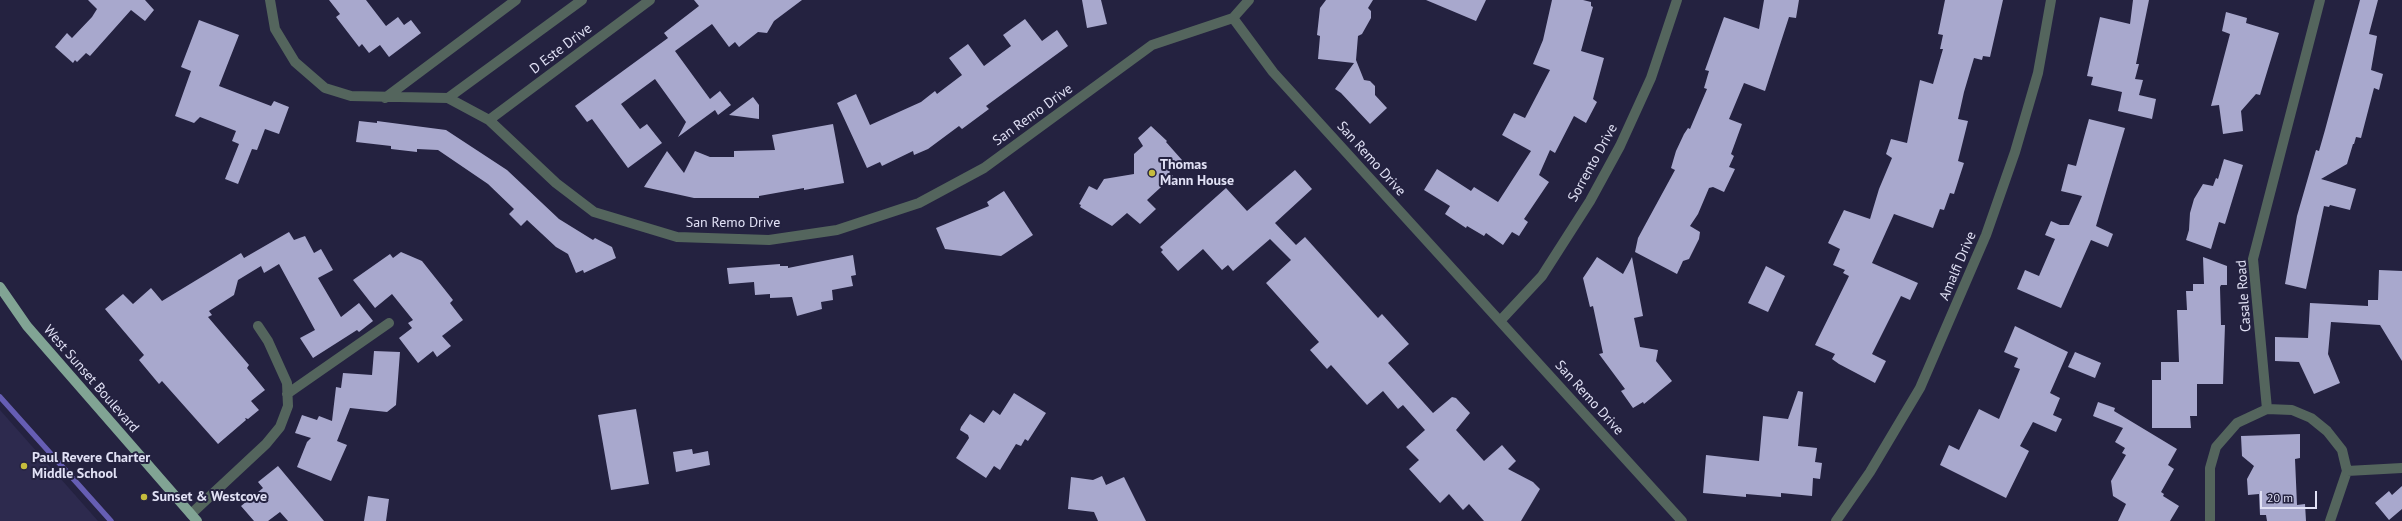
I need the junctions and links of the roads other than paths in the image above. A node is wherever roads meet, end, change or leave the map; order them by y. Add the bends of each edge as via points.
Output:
1 (270, 0) edge
2 (516, 0) edge
3 (582, 0) edge
4 (650, 0) edge
5 (1249, 0) edge
6 (1677, 0) edge
7 (2051, 0) edge
8 (2320, 0) edge
9 (1233, 18) junction
10 (385, 98) junction
11 (448, 98) junction
12 (489, 120) junction
13 (0, 287) edge
14 (1500, 321) junction
15 (389, 323) dead end
16 (258, 326) dead end
17 (287, 394) junction
18 (2267, 409) junction
19 (2402, 468) edge
20 (2347, 471) junction
21 (194, 517) edge
22 (1682, 521) edge
23 (1836, 521) edge
24 (2210, 521) edge
25 (2330, 521) edge

1 - 10 street, San Remo Drive via 275,29 294,62 325,88 351,96
2 - 10 street
3 - 11 street, D Este Drive
4 - 12 street, D Este Drive
5 - 9 street
6 - 14 street, Sorrento Drive via 1651,78 1620,146 1590,201 1542,276
7 - 23 street, Amalfi Drive via 2038,73 2015,152 1986,235 1920,388 1870,472
8 - 18 street, Casale Road via 2253,259
9 - 12 street, San Remo Drive via 1152,45 984,168 919,203 837,230 769,240 677,237 594,212 556,184
9 - 14 street, San Remo Drive via 1273,72
10 - 11 street, San Remo Drive
11 - 12 street, San Remo Drive
13 - 21 main road, West Sunset Boulevard via 27,326
14 - 22 street, San Remo Drive
15 - 17 street
16 - 17 street via 281,366 287,383
17 - 21 street via 288,406 280,427
18 - 20 street via 2292,410 2311,418 2327,431 2342,450
18 - 24 street via 2237,423 2216,447 2210,468
19 - 20 street
20 - 25 street

